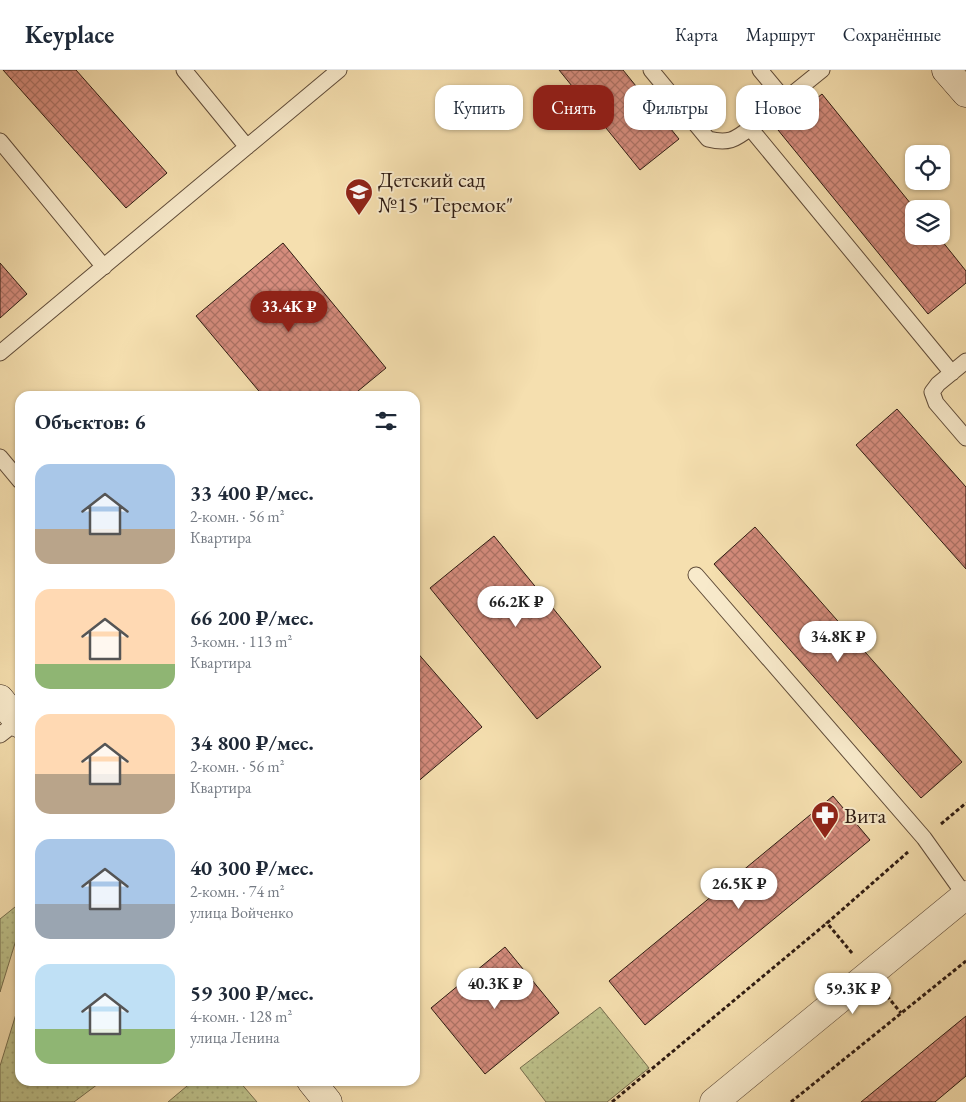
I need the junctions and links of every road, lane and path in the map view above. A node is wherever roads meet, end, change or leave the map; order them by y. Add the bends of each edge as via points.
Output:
1 (184, 70) edge
2 (339, 70) edge
3 (651, 70) edge
4 (760, 70) edge
5 (822, 70) edge
6 (946, 70) edge
7 (772, 85) edge
8 (804, 85) edge
9 (966, 93) edge
10 (748, 130) edge
11 (752, 130) edge
12 (0, 141) edge
13 (247, 146) junction
14 (104, 267) junction
15 (0, 353) edge
16 (966, 361) edge
17 (952, 373) junction
18 (966, 438) edge
19 (0, 457) edge
20 (15, 475) edge
21 (696, 576) dead end
22 (0, 699) edge
23 (13, 726) edge
24 (966, 803) edge
25 (924, 838) junction
26 (966, 896) edge
27 (827, 923) junction
28 (966, 961) edge
29 (869, 974) junction
30 (901, 1013) junction
31 (315, 1086) edge
32 (328, 1102) edge
33 (612, 1102) edge
34 (714, 1102) edge
35 (790, 1102) edge

1 - 13 lane
2 - 13 lane
3 - 10 lane via 708,139 719,142 735,140
4 - 7 lane
5 - 8 lane
6 - 9 street
11 - 17 lane
12 - 14 lane
13 - 14 lane
14 - 15 lane
16 - 17 lane
17 - 18 lane via 932,392 936,403
19 - 20 lane
21 - 25 lane
22 - 23 street
24 - 25 path
25 - 26 lane
25 - 27 path
26 - 29 street
27 - 29 path
27 - 33 path
28 - 30 path
29 - 30 path
29 - 34 street
30 - 35 path
31 - 32 street

